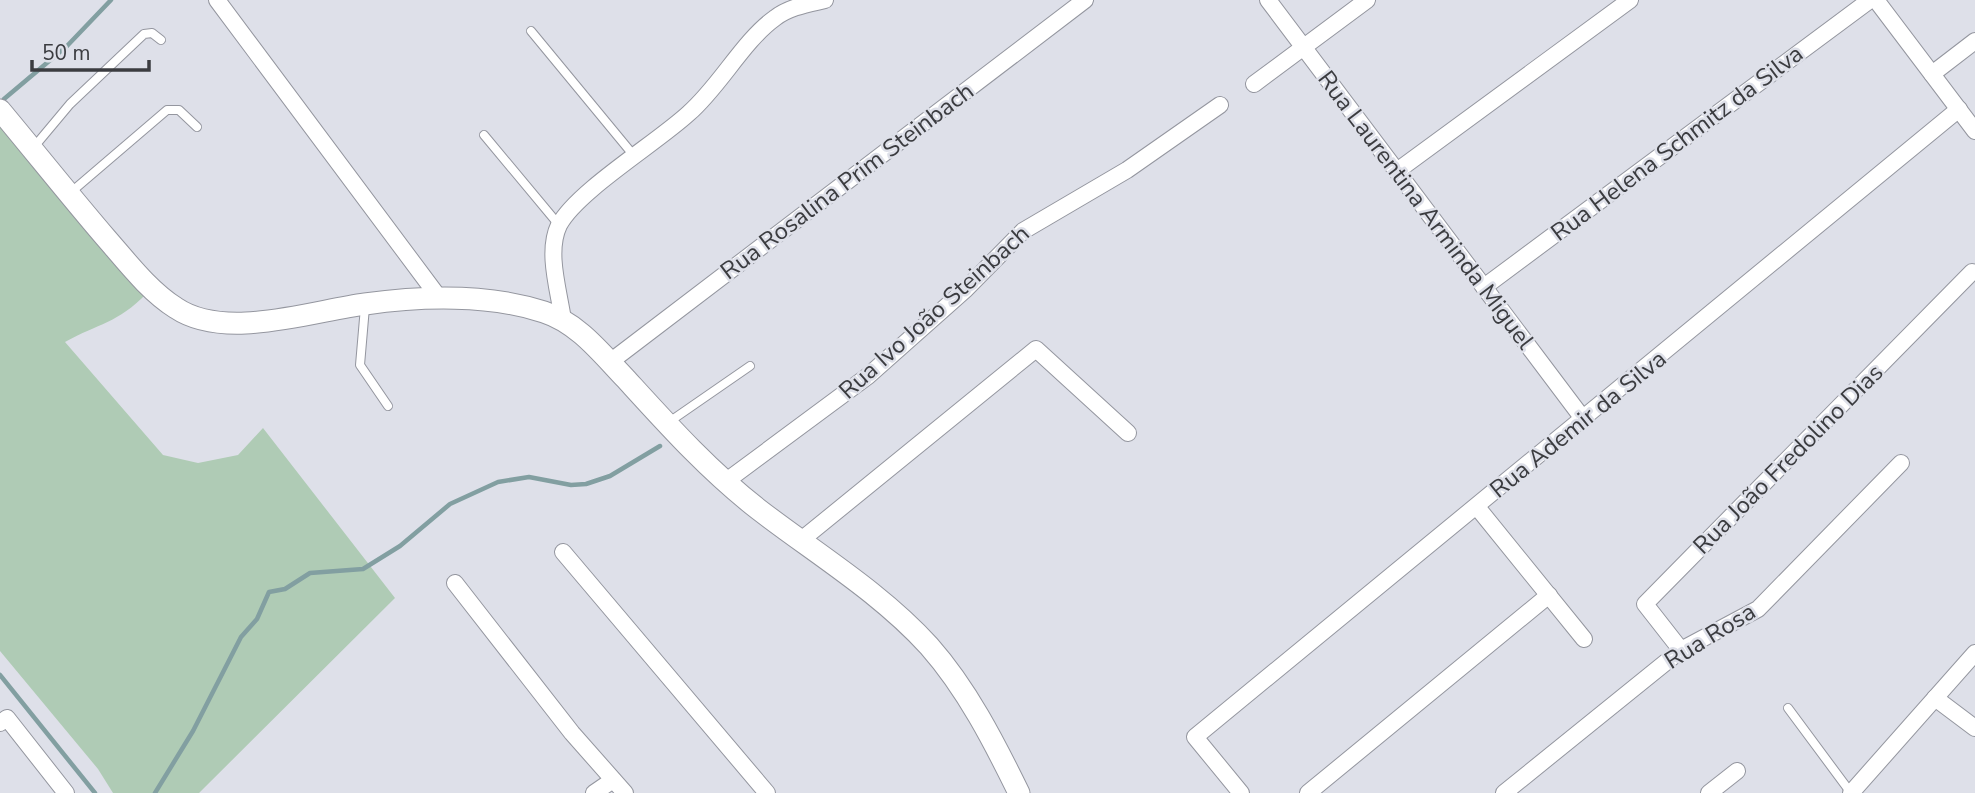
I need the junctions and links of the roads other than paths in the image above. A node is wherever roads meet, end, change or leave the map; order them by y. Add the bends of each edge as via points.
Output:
1 (217, 0) edge
2 (825, 0) edge
3 (1084, 0) edge
4 (1268, 0) edge
5 (1367, 0) edge
6 (1630, 0) edge
7 (1870, 0) edge
8 (1876, 0) edge
9 (531, 31) dead end
10 (161, 40) dead end
11 (1975, 41) edge
12 (1304, 47) junction
13 (1932, 75) junction
14 (1254, 84) dead end
15 (1220, 105) dead end
16 (1959, 109) junction
17 (0, 110) edge
18 (197, 127) dead end
19 (1975, 131) edge
20 (484, 135) dead end
21 (33, 149) junction
22 (635, 157) junction
23 (1397, 171) junction
24 (70, 194) junction
25 (559, 225) junction
26 (1972, 272) dead end
27 (1484, 287) junction
28 (440, 299) junction
29 (366, 304) junction
30 (563, 320) junction
31 (610, 362) junction
32 (750, 366) dead end
33 (388, 406) dead end
34 (1584, 420) junction
35 (667, 424) junction
36 (1128, 433) dead end
37 (1901, 463) dead end
38 (725, 482) junction
39 (1477, 507) junction
40 (800, 541) junction
41 (563, 552) dead end
42 (454, 583) dead end
43 (1549, 595) junction
44 (1584, 639) dead end
45 (1681, 650) junction
46 (1975, 653) edge
47 (1935, 698) junction
48 (1788, 708) dead end
49 (0, 723) edge
50 (1975, 728) edge
51 (1737, 771) dead end
52 (612, 780) junction
53 (66, 793) edge
54 (594, 793) edge
55 (625, 793) edge
56 (767, 793) edge
57 (1019, 793) edge
58 (1241, 793) edge
59 (1308, 793) edge
60 (1504, 793) edge
61 (1709, 793) edge
62 (1851, 793) edge

1 - 28 street
2 - 22 street via 776,16 701,102
3 - 31 street, Rua Rosalina Prim Steinbach
4 - 12 street, Rua Laurentina Arminda Miguel
5 - 12 street
6 - 23 street
7 - 27 street, Rua Helena Schmitz da Silva
8 - 13 street
9 - 22 lane
10 - 21 lane via 152,33 144,34 70,104
11 - 13 street
12 - 14 street
12 - 23 street, Rua Laurentina Arminda Miguel
13 - 16 street
15 - 38 street, Rua Ivo João Steinbach via 1111,181 1023,231 966,289 867,376
16 - 19 street
16 - 34 street, Rua Ademir da Silva
17 - 21 main road
18 - 24 lane via 179,110 167,110
20 - 25 lane
21 - 24 main road
22 - 25 street via 578,202
23 - 27 street, Rua Laurentina Arminda Miguel
24 - 29 main road via 159,294 189,316 253,322
25 - 30 street via 554,255
26 - 45 street, Rua João Fredolino Dias via 1646,604
27 - 34 street, Rua Laurentina Arminda Miguel
28 - 29 main road
28 - 30 main road via 495,302
29 - 33 lane via 360,365
30 - 31 main road
31 - 35 main road
32 - 35 lane
34 - 39 street, Rua Ademir da Silva
35 - 38 main road
36 - 40 street via 1036,349
37 - 45 street, Rua Rosa via 1758,609
38 - 40 main road
39 - 43 street
39 - 58 street, Rua Ademir da Silva via 1195,737
40 - 57 main road via 877,599 929,647 968,699
41 - 56 street
42 - 52 street
43 - 44 street
43 - 59 street
45 - 60 street, Rua Rosa
46 - 47 street
47 - 50 street
47 - 62 street
48 - 62 lane
49 - 53 street via 7,718
51 - 61 street
52 - 54 street
52 - 55 street

